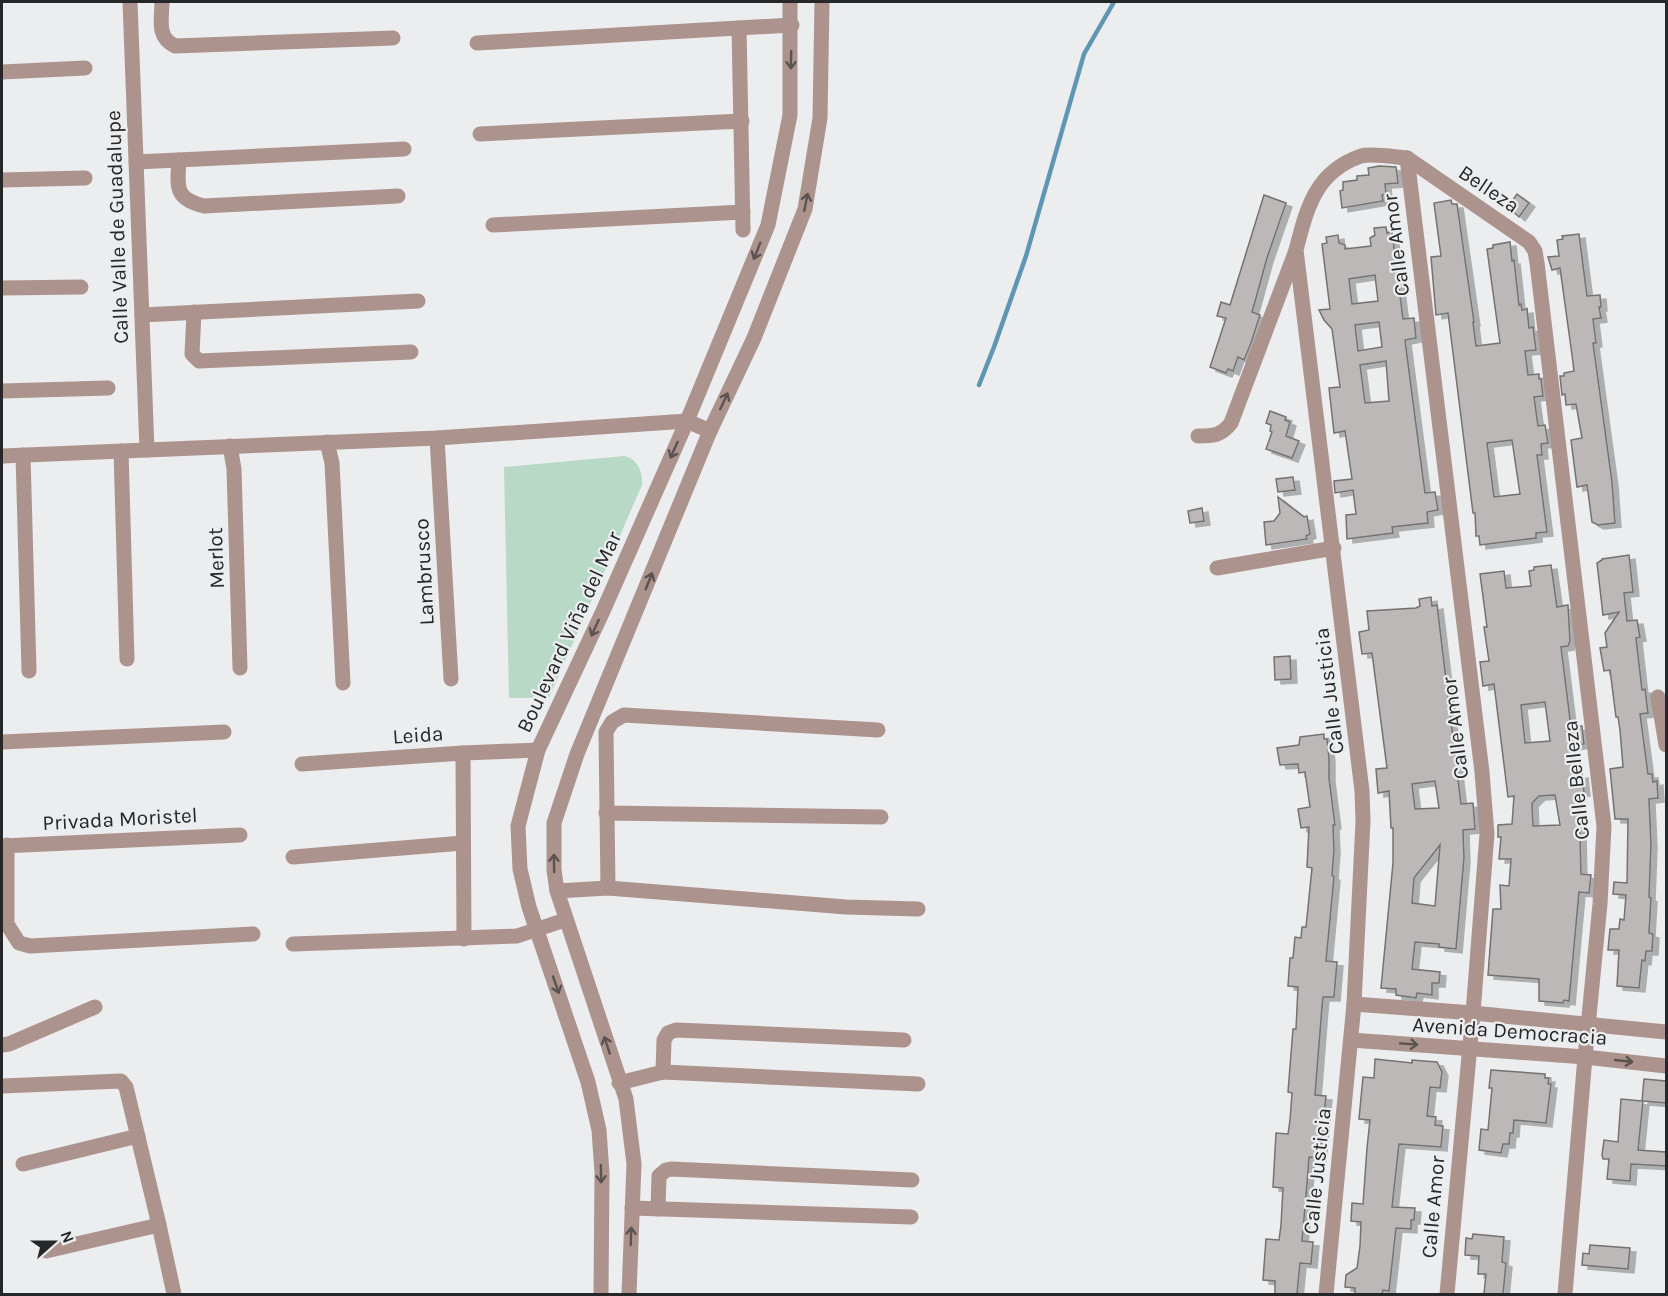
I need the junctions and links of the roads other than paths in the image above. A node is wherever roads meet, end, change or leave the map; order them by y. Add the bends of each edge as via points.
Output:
1 (130, 2) edge
2 (162, 2) edge
3 (790, 2) edge
4 (822, 2) edge
5 (792, 25) junction
6 (739, 28) junction
7 (393, 38) dead end
8 (477, 44) dead end
9 (86, 68) dead end
10 (2, 72) edge
11 (742, 121) junction
12 (480, 134) dead end
13 (404, 149) dead end
14 (1407, 158) junction
15 (179, 160) junction
16 (136, 162) junction
17 (85, 178) dead end
18 (2, 180) edge
19 (398, 196) dead end
20 (743, 212) junction
21 (493, 225) dead end
22 (743, 230) dead end
23 (1296, 250) junction
24 (1538, 263) joint
25 (81, 287) dead end
26 (2, 288) edge
27 (418, 302) dead end
28 (194, 312) junction
29 (142, 315) junction
30 (411, 352) dead end
31 (108, 388) dead end
32 (2, 391) edge
33 (687, 421) junction
34 (710, 431) junction
35 (1198, 435) dead end
36 (437, 438) junction
37 (327, 442) junction
38 (230, 446) junction
39 (147, 450) junction
40 (121, 451) junction
41 (23, 455) junction
42 (2, 456) edge
43 (1334, 548) junction
44 (1216, 568) dead end
45 (127, 659) dead end
46 (240, 668) dead end
47 (29, 671) dead end
48 (451, 679) dead end
49 (343, 683) dead end
50 (1658, 697) dead end
51 (879, 730) dead end
52 (224, 732) dead end
53 (2, 742) edge
54 (1666, 745) edge
55 (538, 750) junction
56 (464, 753) junction
57 (302, 764) dead end
58 (606, 813) junction
59 (880, 817) dead end
60 (240, 835) dead end
61 (463, 843) junction
62 (4, 846) edge
63 (293, 857) dead end
64 (608, 888) junction
65 (557, 891) junction
66 (918, 909) dead end
67 (565, 920) junction
68 (536, 930) junction
69 (253, 934) dead end
70 (464, 939) junction
71 (293, 944) dead end
72 (1354, 1004) junction
73 (95, 1007) dead end
74 (1473, 1013) junction
75 (1589, 1024) junction
76 (1666, 1032) edge
77 (904, 1040) dead end
78 (1351, 1040) junction
79 (2, 1045) edge
80 (1468, 1049) junction
81 (1585, 1057) junction
82 (1666, 1066) edge
83 (663, 1072) junction
84 (620, 1083) junction
85 (918, 1084) dead end
86 (2, 1086) edge
87 (138, 1136) junction
88 (23, 1164) dead end
89 (912, 1180) dead end
90 (632, 1208) junction
91 (658, 1209) junction
92 (911, 1217) dead end
93 (159, 1225) junction
94 (46, 1251) dead end
95 (174, 1294) edge
96 (601, 1294) edge
97 (629, 1294) edge
98 (1326, 1294) edge
99 (1447, 1294) edge
100 (1566, 1294) edge

1 - 16 street, Calle Valle de Guadalupe
2 - 7 street via 161,31 166,42 175,46
3 - 5 street, Boulevard Viña del Mar
34 -> 4 street via 754,338 806,209 820,118
5 - 6 street
5 -> 33 street, Boulevard Viña del Mar via 790,115 768,225
6 - 8 street
6 - 11 street
9 - 10 street
11 - 12 street
11 - 20 street
13 - 15 street
14 - 23 street, Calle Justicia via 1362,156 1330,172 1308,206
14 - 24 street, Belleza via 1529,242
14 - 74 street, Calle Amor via 1487,834
15 - 16 street
15 - 19 street via 177,180 182,195 187,202 204,206
16 - 29 street, Calle Valle de Guadalupe
17 - 18 street
20 - 21 street
20 - 22 street
23 - 35 street via 1231,423 1216,436
23 - 43 street, Calle Justicia
24 - 75 street, Calle Belleza via 1604,826
25 - 26 street
27 - 28 street
28 - 29 street
28 - 30 street via 192,354 199,362
29 - 39 street, Calle Valle de Guadalupe
31 - 32 street
33 - 34 street
33 - 36 street
33 -> 55 street, Boulevard Viña del Mar
65 -> 34 street via 554,823 573,764
36 - 37 street
36 - 48 street, Lambrusco
37 - 38 street
37 - 49 street via 332,463
38 - 39 street
38 - 46 street, Merlot
39 - 40 street
40 - 41 street
40 - 45 street
41 - 42 street
41 - 47 street
43 - 44 street
43 - 72 street, Calle Justicia via 1362,791
50 - 54 street
51 - 58 street via 624,715 612,722 606,732
52 - 53 street
55 - 56 street, Leida
55 - 68 street, Boulevard Viña del Mar via 518,826 520,869
56 - 57 street, Leida
56 - 61 street
58 - 59 street
58 - 64 street
60 - 62 street, Privada Moristel
61 - 63 street
61 - 70 street
62 - 69 street via 8,924 19,943 30,946
64 - 65 street
64 - 66 street
65 - 67 street
67 - 68 street
84 -> 67 street
68 - 70 street via 517,936
68 -> 96 street, Boulevard Viña del Mar via 564,1005 600,1130
70 - 71 street
72 - 74 street, Avenida Democracia
72 - 78 street, Calle Justicia
73 - 79 street
74 - 75 street, Avenida Democracia
74 - 80 street, Calle Amor
75 - 76 street, Avenida Democracia
75 - 81 street, Calle Belleza
77 - 83 street via 676,1030 664,1040
78 -> 80 street, Avenida Democracia
78 - 98 street, Calle Justicia
80 - 81 street, Avenida Democracia
80 - 99 street, Calle Amor
81 -> 82 street, Avenida Democracia
81 - 100 street, Calle Belleza
83 - 84 street
83 - 85 street
84 - 90 street via 626,1099 634,1164
86 - 87 street via 121,1081 126,1087
87 - 88 street
87 - 93 street
89 - 91 street via 671,1169 659,1176
90 - 91 street
97 -> 90 street
91 - 92 street
93 - 94 street
93 - 95 street

